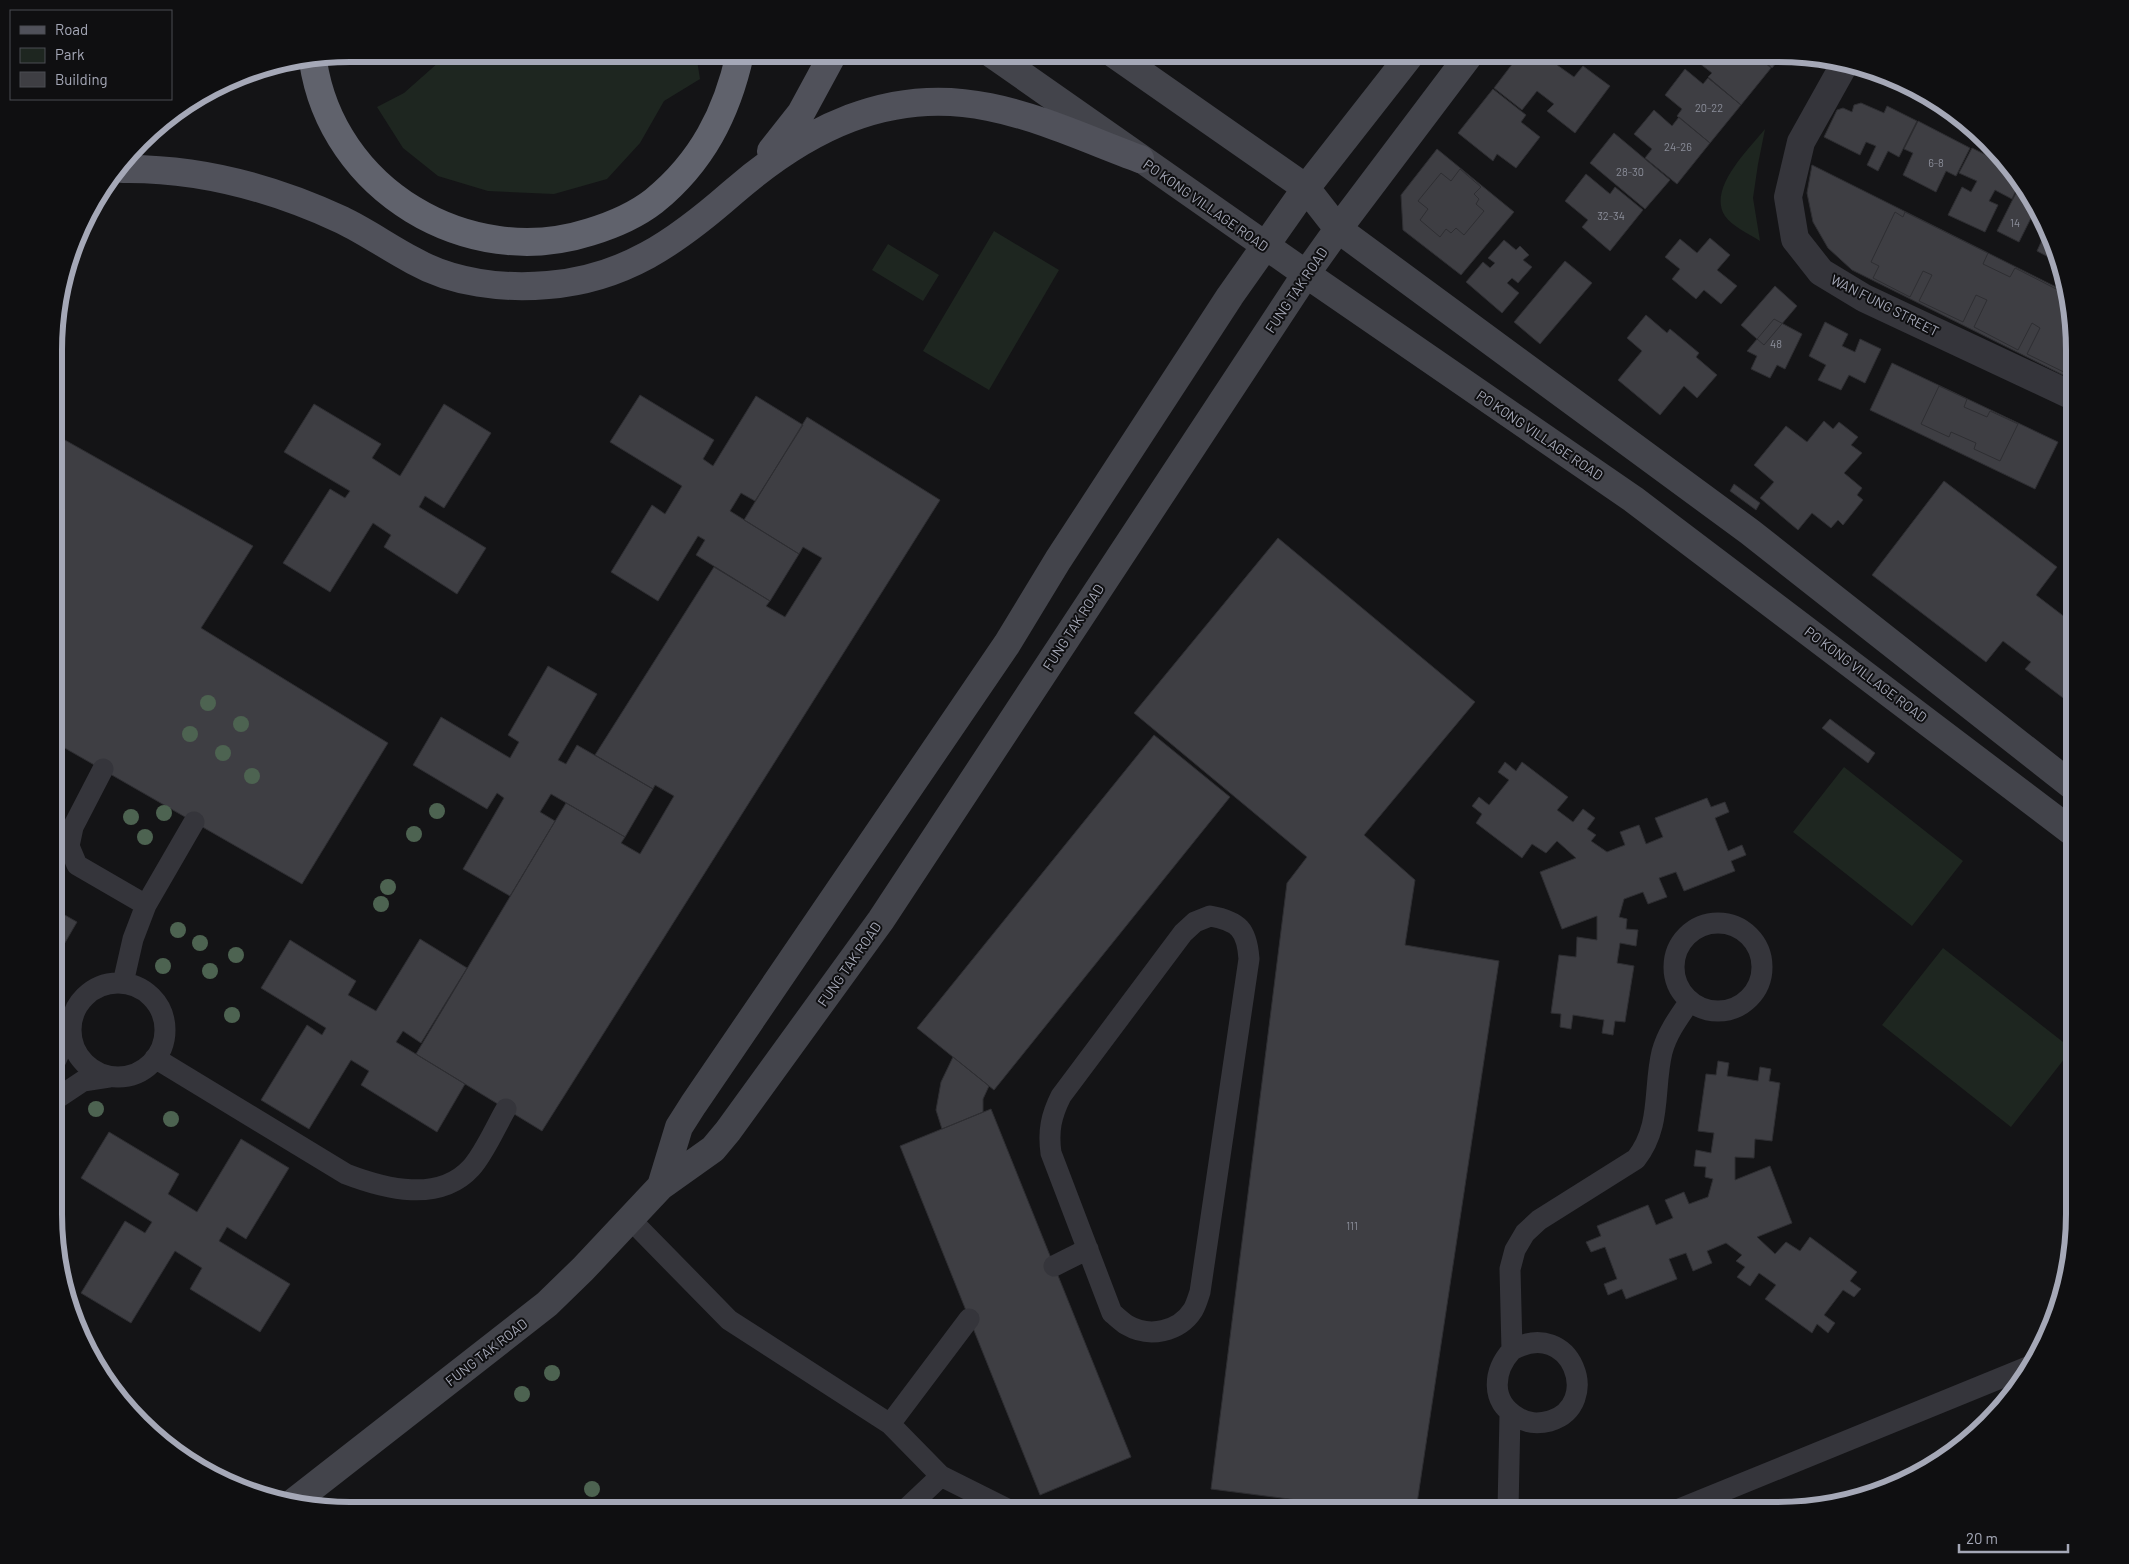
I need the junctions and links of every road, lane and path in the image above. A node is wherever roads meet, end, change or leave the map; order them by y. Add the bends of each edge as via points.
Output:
1 (738, 63) edge
2 (828, 63) edge
3 (1005, 63) edge
4 (1127, 63) edge
5 (1404, 63) edge
6 (1463, 63) edge
7 (314, 65) edge
8 (1842, 69) edge
9 (1140, 159) junction
10 (127, 169) edge
11 (750, 177) junction
12 (1306, 188) junction
13 (1338, 229) junction
14 (1266, 246) junction
15 (1306, 274) junction
16 (2066, 393) edge
17 (103, 770) dead end
18 (2066, 781) edge
19 (194, 822) dead end
20 (2066, 827) edge
21 (146, 905) junction
22 (123, 983) junction
23 (1690, 1001) junction
24 (70, 1029) junction
25 (62, 1047) edge
26 (155, 1058) junction
27 (112, 1077) junction
28 (62, 1095) edge
29 (506, 1109) dead end
30 (661, 1186) junction
31 (631, 1220) junction
32 (1088, 1249) junction
33 (1054, 1266) dead end
34 (969, 1319) dead end
35 (1512, 1350) junction
36 (2021, 1370) edge
37 (1510, 1414) junction
38 (890, 1424) junction
39 (941, 1476) junction
40 (300, 1497) edge
41 (914, 1502) edge
42 (993, 1502) edge
43 (1508, 1502) edge
44 (1697, 1502) edge

1 - 7 highway via 726,106 713,132 674,183 653,202 630,216 604,228 550,242 472,235 417,213 389,194 354,157 334,125
2 - 11 main road via 801,113
3 - 9 main road, PO KONG VILLAGE ROAD
4 - 12 main road
5 - 12 main road, FUNG TAK ROAD
6 - 13 main road, FUNG TAK ROAD
8 - 16 street, WAN FUNG STREET via 1801,142 1788,198 1795,239 1821,272 1864,298
9 - 11 main road via 990,107 935,101 884,108 826,127
9 - 14 main road, PO KONG VILLAGE ROAD
10 - 11 main road via 178,171 283,196 343,220 440,273 517,286 548,286 582,280 613,272 642,259 697,223
12 - 13 main road
12 - 14 main road, FUNG TAK ROAD
13 - 15 main road, FUNG TAK ROAD
13 - 18 main road via 1750,532
14 - 15 main road, PO KONG VILLAGE ROAD
14 - 30 main road, FUNG TAK ROAD via 1063,552 1007,644 692,1105 679,1127
15 - 20 main road, PO KONG VILLAGE ROAD via 1657,516
15 - 30 main road, FUNG TAK ROAD via 881,920 728,1131 712,1149
17 - 21 lane via 72,827 68,846 77,865
19 - 21 lane
21 - 22 lane via 132,939
22 - 24 lane via 107,983 93,989 73,1013
22 - 26 lane via 138,986 151,995 160,1008 165,1023 164,1039
23 - 23 lane via 1681,991 1674,964 1685,939 1708,924 1736,926 1756,944 1761,956 1760,981 1754,993 1730,1009 1717,1011
23 - 35 lane via 1672,1027 1662,1052 1652,1129 1646,1146 1636,1159 1539,1220 1525,1233 1515,1250 1510,1269
24 - 25 lane
24 - 27 lane via 78,1058 90,1069
26 - 27 lane via 135,1074
26 - 29 lane via 346,1174 371,1184 408,1191 457,1181 472,1166
27 - 28 lane via 83,1081
30 - 31 main road, FUNG TAK ROAD
31 - 38 lane via 729,1320
31 - 40 main road, FUNG TAK ROAD via 547,1304
32 - 32 lane via 1051,1153 1048,1133 1052,1114 1061,1096 1183,933 1195,922 1210,916 1227,919 1240,928 1248,942 1250,959 1200,1292 1193,1310 1180,1324 1163,1331 1144,1332 1127,1325 1112,1313
32 - 33 lane
34 - 38 lane
35 - 37 lane via 1498,1370 1496,1382 1498,1394
35 - 37 lane via 1534,1342 1558,1348 1568,1356 1578,1379 1572,1403 1553,1420 1531,1423
36 - 44 lane
37 - 43 lane
38 - 39 lane
39 - 41 lane
39 - 42 lane

